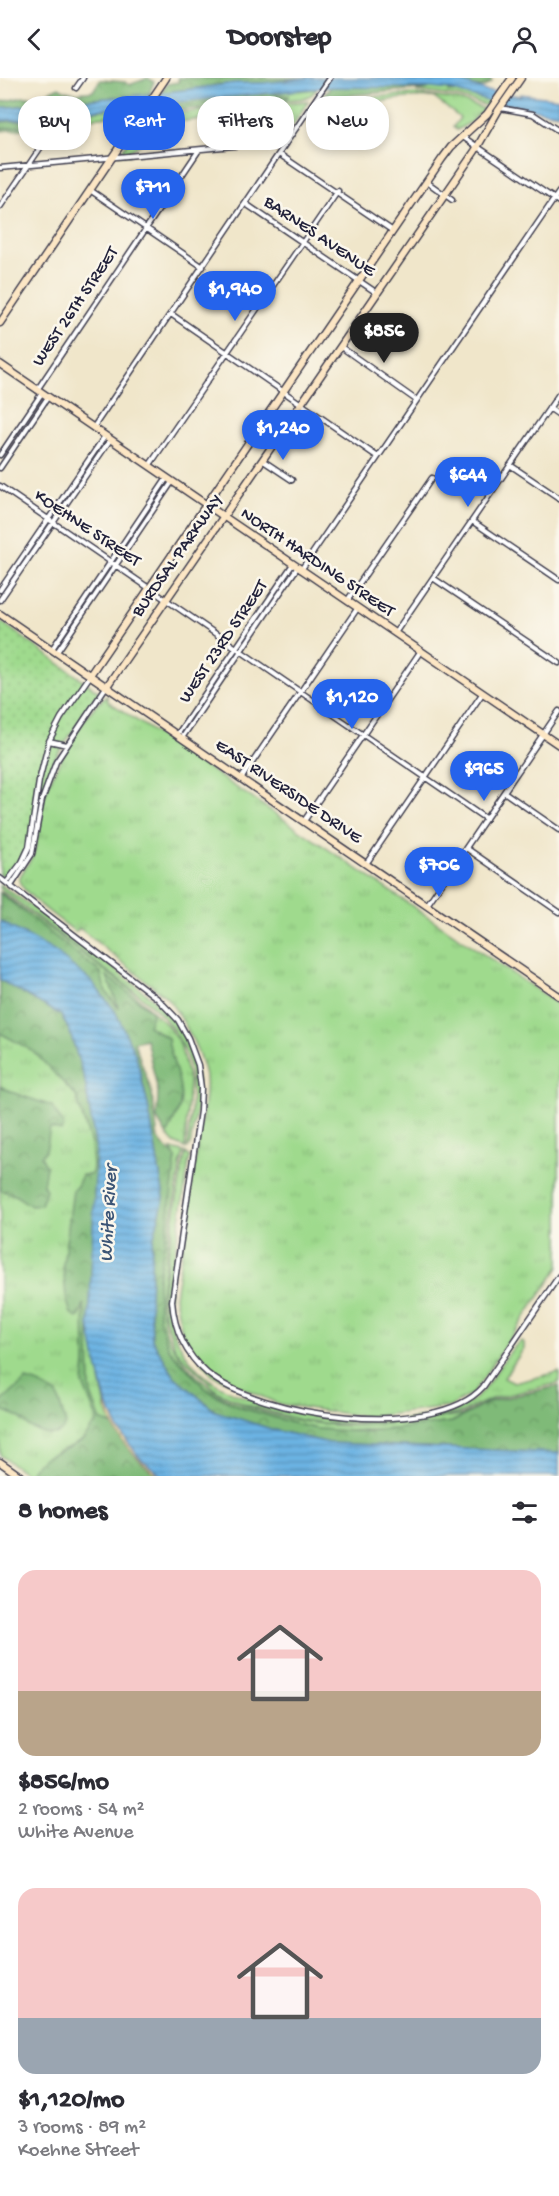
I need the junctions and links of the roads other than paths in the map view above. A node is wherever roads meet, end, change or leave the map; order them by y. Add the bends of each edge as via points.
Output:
1 (166, 78) edge
2 (330, 78) edge
3 (512, 78) edge
4 (521, 78) edge
5 (81, 79) edge
6 (509, 87) junction
7 (76, 88) dead end
8 (501, 107) junction
9 (294, 131) edge
10 (559, 131) edge
11 (463, 137) junction
12 (477, 147) junction
13 (39, 150) edge
14 (199, 150) joint
15 (281, 150) edge
16 (279, 154) junction
17 (112, 158) junction
18 (28, 166) junction
19 (0, 168) edge
20 (427, 182) junction
21 (90, 190) junction
22 (337, 192) junction
23 (559, 192) edge
24 (444, 194) junction
25 (554, 199) junction
26 (452, 200) dead end
27 (559, 202) edge
28 (246, 204) junction
29 (0, 207) edge
30 (146, 228) junction
31 (393, 231) junction
32 (302, 242) junction
33 (203, 267) junction
34 (359, 281) junction
35 (377, 292) junction
36 (171, 314) junction
37 (0, 323) edge
38 (340, 347) junction
39 (227, 353) junction
40 (0, 364) edge
41 (284, 392) junction
42 (42, 393) junction
43 (559, 394) edge
44 (416, 400) junction
45 (301, 404) junction
46 (549, 408) junction
47 (559, 415) edge
48 (93, 428) junction
49 (107, 438) junction
50 (0, 455) edge
51 (378, 457) junction
52 (262, 460) junction
53 (510, 465) junction
54 (149, 466) junction
55 (0, 468) edge
56 (432, 478) dead end
57 (170, 480) junction
58 (292, 480) dead end
59 (0, 486) edge
60 (559, 498) edge
61 (206, 505) junction
62 (223, 517) junction
63 (48, 519) junction
64 (472, 521) junction
65 (54, 522) junction
66 (110, 561) junction
67 (116, 565) junction
68 (297, 567) junction
69 (433, 578) junction
70 (559, 580) edge
71 (150, 588) junction
72 (0, 590) edge
73 (0, 600) edge
74 (166, 600) junction
75 (346, 602) junction
76 (357, 609) junction
77 (0, 614) edge
78 (394, 634) junction
79 (239, 649) junction
80 (54, 650) junction
81 (420, 652) junction
82 (559, 663) edge
83 (90, 675) junction
84 (107, 686) junction
85 (301, 692) junction
86 (482, 694) junction
87 (559, 711) edge
88 (363, 734) junction
89 (543, 735) junction
90 (179, 736) junction
91 (49, 741) junction
92 (67, 745) junction
93 (559, 745) edge
94 (426, 777) junction
95 (241, 779) junction
96 (504, 792) junction
97 (486, 819) junction
98 (304, 821) junction
99 (559, 830) edge
100 (466, 848) junction
101 (366, 864) junction
102 (0, 878) edge
103 (7, 882) junction
104 (11, 886) junction
105 (427, 905) junction
106 (559, 912) edge
107 (559, 996) edge
108 (559, 1276) edge
109 (0, 1463) edge
110 (20, 1476) edge

1 - 17 street
2 - 9 street
3 - 6 street
4 - 6 street, BURDSAL PARKWAY
5 - 7 street
6 - 8 street, BURDSAL PARKWAY
6 - 11 street, BURDSAL PARKWAY
8 - 10 street via 533,114
8 - 12 street, BURDSAL PARKWAY
11 - 12 street
11 - 20 street, BURDSAL PARKWAY
12 - 24 street, BURDSAL PARKWAY
12 - 25 street
13 - 18 street
14 - 17 street
14 - 30 street, WEST 26TH STREET
15 - 16 street
16 - 22 street
16 - 28 street
17 - 18 street
17 - 21 street
18 - 19 street
18 - 29 street
20 - 24 street
20 - 31 street, BURDSAL PARKWAY
21 - 30 street
21 - 37 street
22 - 31 street
22 - 32 street
23 - 25 street, WEST 23RD STREET
24 - 26 street
24 - 35 street, BURDSAL PARKWAY
25 - 27 street
25 - 44 street, WEST 23RD STREET
28 - 32 street, BARNES AVENUE
28 - 33 street
30 - 33 street
30 - 42 street, WEST 26TH STREET
31 - 34 street, BURDSAL PARKWAY
32 - 34 street, BARNES AVENUE
32 - 39 street
33 - 36 street
34 - 35 street, BARNES AVENUE
34 - 41 street, BURDSAL PARKWAY
35 - 38 street, BURDSAL PARKWAY
36 - 39 street
36 - 48 street
38 - 44 street
38 - 45 street, BURDSAL PARKWAY
39 - 41 street
39 - 54 street
40 - 42 street, NORTH HARDING STREET
41 - 45 street
41 - 61 street, BURDSAL PARKWAY
42 - 48 street, NORTH HARDING STREET
42 - 50 street, WEST 26TH STREET
42 - 55 street, WEST 26TH STREET
43 - 46 street
44 - 51 street, WEST 23RD STREET
45 - 51 street
45 - 52 street, BURDSAL PARKWAY
46 - 47 street
46 - 53 street
48 - 49 street, NORTH HARDING STREET
49 - 54 street, NORTH HARDING STREET
49 - 63 street
49 - 65 street
51 - 68 street, WEST 23RD STREET
52 - 58 street
52 - 62 street, BURDSAL PARKWAY
53 - 60 street
53 - 64 street
54 - 57 street, NORTH HARDING STREET
56 - 75 street
57 - 61 street, NORTH HARDING STREET
57 - 66 street
57 - 67 street
59 - 63 street, KOEHNE STREET
61 - 62 street, NORTH HARDING STREET
61 - 71 street, BURDSAL PARKWAY
62 - 68 street, NORTH HARDING STREET
62 - 74 street, BURDSAL PARKWAY
63 - 65 street, KOEHNE STREET
63 - 72 street
64 - 69 street
64 - 70 street
65 - 66 street, KOEHNE STREET
65 - 73 street
66 - 67 street, KOEHNE STREET
66 - 80 street
67 - 71 street, KOEHNE STREET
67 - 80 street
68 - 75 street, NORTH HARDING STREET
68 - 79 street, WEST 23RD STREET
69 - 78 street
69 - 82 street
71 - 74 street, KOEHNE STREET
71 - 83 street, BURDSAL PARKWAY
74 - 79 street, KOEHNE STREET
74 - 84 street, BURDSAL PARKWAY
75 - 76 street, NORTH HARDING STREET
76 - 78 street, NORTH HARDING STREET
76 - 85 street
77 - 80 street, EAST RIVERSIDE DRIVE
78 - 81 street, NORTH HARDING STREET
79 - 85 street, KOEHNE STREET
79 - 90 street, WEST 23RD STREET
80 - 83 street, EAST RIVERSIDE DRIVE
81 - 86 street, NORTH HARDING STREET
81 - 88 street
83 - 84 street, EAST RIVERSIDE DRIVE
83 - 91 street, BURDSAL PARKWAY
84 - 90 street, EAST RIVERSIDE DRIVE
84 - 92 street, BURDSAL PARKWAY
85 - 88 street, KOEHNE STREET
85 - 95 street
86 - 89 street, NORTH HARDING STREET
86 - 94 street
87 - 89 street
88 - 94 street, KOEHNE STREET
88 - 98 street
89 - 93 street, NORTH HARDING STREET
89 - 96 street
90 - 95 street, EAST RIVERSIDE DRIVE
91 - 92 street
91 - 103 street, BURDSAL PARKWAY via 29,847
92 - 104 street, BURDSAL PARKWAY via 45,788 32,854
94 - 97 street, KOEHNE STREET
94 - 101 street
95 - 98 street, EAST RIVERSIDE DRIVE
96 - 97 street
96 - 99 street
97 - 100 street
98 - 101 street, EAST RIVERSIDE DRIVE
100 - 105 street
100 - 106 street
101 - 105 street, EAST RIVERSIDE DRIVE
102 - 103 street
103 - 104 street
104 - 108 street via 158,999 178,1020 192,1047 200,1077 200,1104 172,1301 184,1345 212,1377 233,1389 282,1406 327,1416 393,1418 447,1410 483,1387
105 - 107 street, EAST RIVERSIDE DRIVE
109 - 110 street

